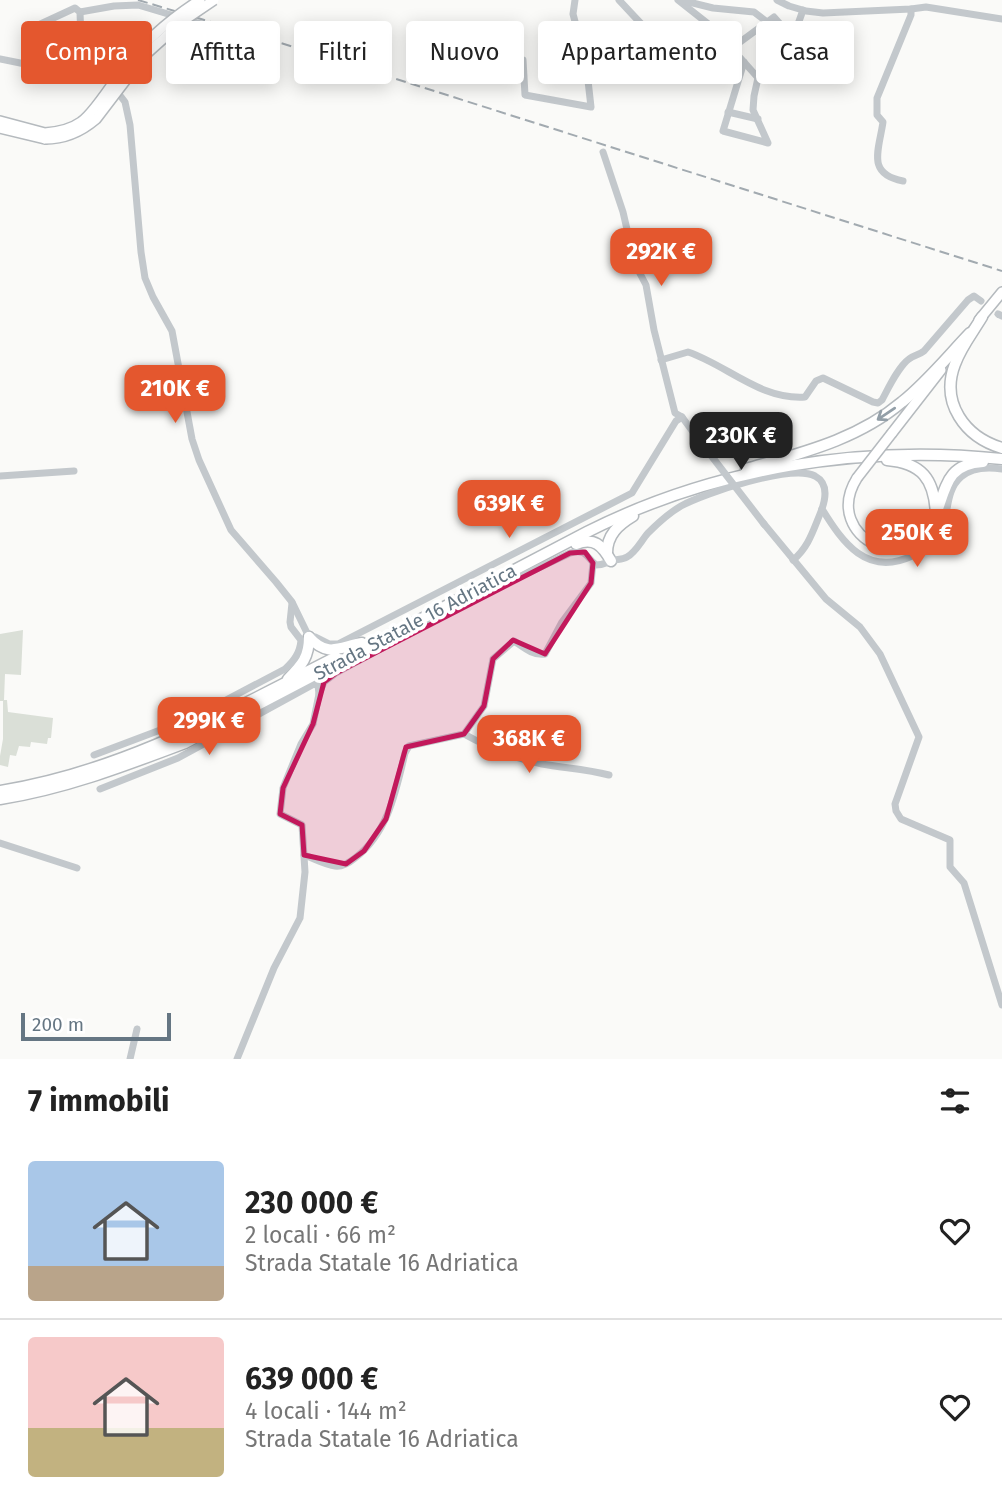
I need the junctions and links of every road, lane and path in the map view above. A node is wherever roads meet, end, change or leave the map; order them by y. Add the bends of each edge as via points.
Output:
1 (200, 0) edge
2 (214, 0) edge
3 (619, 0) edge
4 (680, 0) edge
5 (777, 0) edge
6 (576, 1) edge
7 (789, 6) junction
8 (911, 9) junction
9 (803, 10) junction
10 (79, 12) junction
11 (1002, 19) edge
12 (770, 20) junction
13 (191, 21) edge
14 (574, 21) edge
15 (639, 21) edge
16 (705, 21) edge
17 (799, 21) edge
18 (742, 41) edge
19 (0, 59) edge
20 (742, 60) edge
21 (744, 62) junction
22 (756, 76) edge
23 (524, 77) edge
24 (588, 84) edge
25 (757, 84) edge
26 (728, 112) junction
27 (758, 119) junction
28 (0, 121) edge
29 (0, 128) edge
30 (45, 136) junction
31 (603, 152) dead end
32 (903, 181) dead end
33 (1001, 292) edge
34 (981, 301) dead end
35 (982, 317) junction
36 (970, 333) junction
37 (661, 360) junction
38 (682, 417) junction
39 (1002, 450) edge
40 (823, 461) junction
41 (1002, 461) edge
42 (746, 469) junction
43 (1002, 469) edge
44 (75, 471) dead end
45 (0, 476) edge
46 (659, 501) junction
47 (822, 509) junction
48 (936, 513) junction
49 (609, 557) junction
50 (793, 560) junction
51 (530, 562) junction
52 (593, 563) junction
53 (292, 602) junction
54 (304, 626) junction
55 (309, 638) junction
56 (362, 643) junction
57 (281, 685) junction
58 (319, 694) junction
59 (464, 734) junction
60 (94, 755) dead end
61 (608, 775) dead end
62 (100, 789) dead end
63 (0, 791) edge
64 (0, 799) edge
65 (0, 843) edge
66 (304, 855) junction
67 (77, 868) dead end
68 (1002, 1005) edge
69 (137, 1029) dead end
70 (130, 1059) edge
71 (237, 1059) edge

1 - 30 main road, bridge via 141,48 85,120
2 - 30 main road, bridge via 144,56 86,127 61,138
3 - 15 street
4 - 12 street via 754,12
4 - 16 street
5 - 7 street
6 - 14 street
7 - 9 street
7 - 12 street
8 - 9 street
8 - 11 street via 938,8
8 - 32 street via 877,98 877,115 883,122 877,162 882,172
9 - 17 street
10 - 13 street via 138,5
10 - 19 street via 75,8 34,27 30,65
10 - 53 street via 83,47 125,102 145,278 172,331 195,450 231,530
12 - 18 street
20 - 21 street
21 - 22 street
21 - 26 street
23 - 24 street via 525,94 591,107
25 - 27 street via 753,110
26 - 27 street
26 - 27 street via 723,131 768,143
28 - 30 main road
29 - 30 main road
31 - 37 street via 635,264 646,285
33 - 35 main road
34 - 37 street via 974,296 968,300 925,351 905,362 878,403 823,378 805,397 797,397 772,393 688,352
35 - 36 main road
35 - 39 highway via 955,365 951,393 967,427
36 -> 42 highway via 905,400 869,425 825,446
36 - 48 main road, bridge via 857,478 850,496 851,519 862,537 877,547 912,545 929,530
37 - 38 street via 676,413
38 - 50 street, bridge
38 - 54 street via 632,493 338,644 321,641
39 - 42 highway, Strada Statale 16 Adriatica via 879,450 802,457
40 - 41 highway, Strada Statale 16 Adriatica via 932,454
40 - 46 highway, Strada Statale 16 Adriatica via 734,478
40 - 48 highway via 887,460 910,465 930,484
41 - 48 highway via 972,463 956,471 946,483
42 - 56 highway, Strada Statale 16 Adriatica via 611,514
43 - 47 street via 974,470 961,477 951,490 943,527 933,543 896,562 878,562 847,545
44 - 45 street
46 - 49 highway via 625,520 613,533 608,539
46 - 51 highway, Strada Statale 16 Adriatica
47 - 49 street via 826,496 818,477 789,474 755,481 691,501 672,512 626,558
47 - 50 street via 808,542
49 - 51 highway via 594,542 585,540
49 - 52 street via 601,565
50 - 68 street via 826,599 860,627 880,654 919,737 896,811 901,819 950,840 950,867 964,883
51 - 64 highway, Strada Statale 16 Adriatica via 185,743 61,787
52 - 58 street via 585,552 570,553 335,673
52 - 59 street via 591,583 545,654 514,641 494,659 484,706
53 - 54 street
53 - 60 street via 291,627 302,640 295,660 285,669 192,718
54 - 55 street
55 - 56 highway via 327,650
55 - 57 highway via 306,658
56 - 57 highway, Strada Statale 16 Adriatica
57 - 63 highway, Strada Statale 16 Adriatica via 192,730 110,764
58 - 62 street via 314,684 178,758
58 - 66 street via 313,724 283,788 280,814 302,825
59 - 61 street via 512,756
59 - 66 street via 409,746 395,799 365,851 334,866
65 - 67 street
66 - 71 street via 300,918
69 - 70 street

